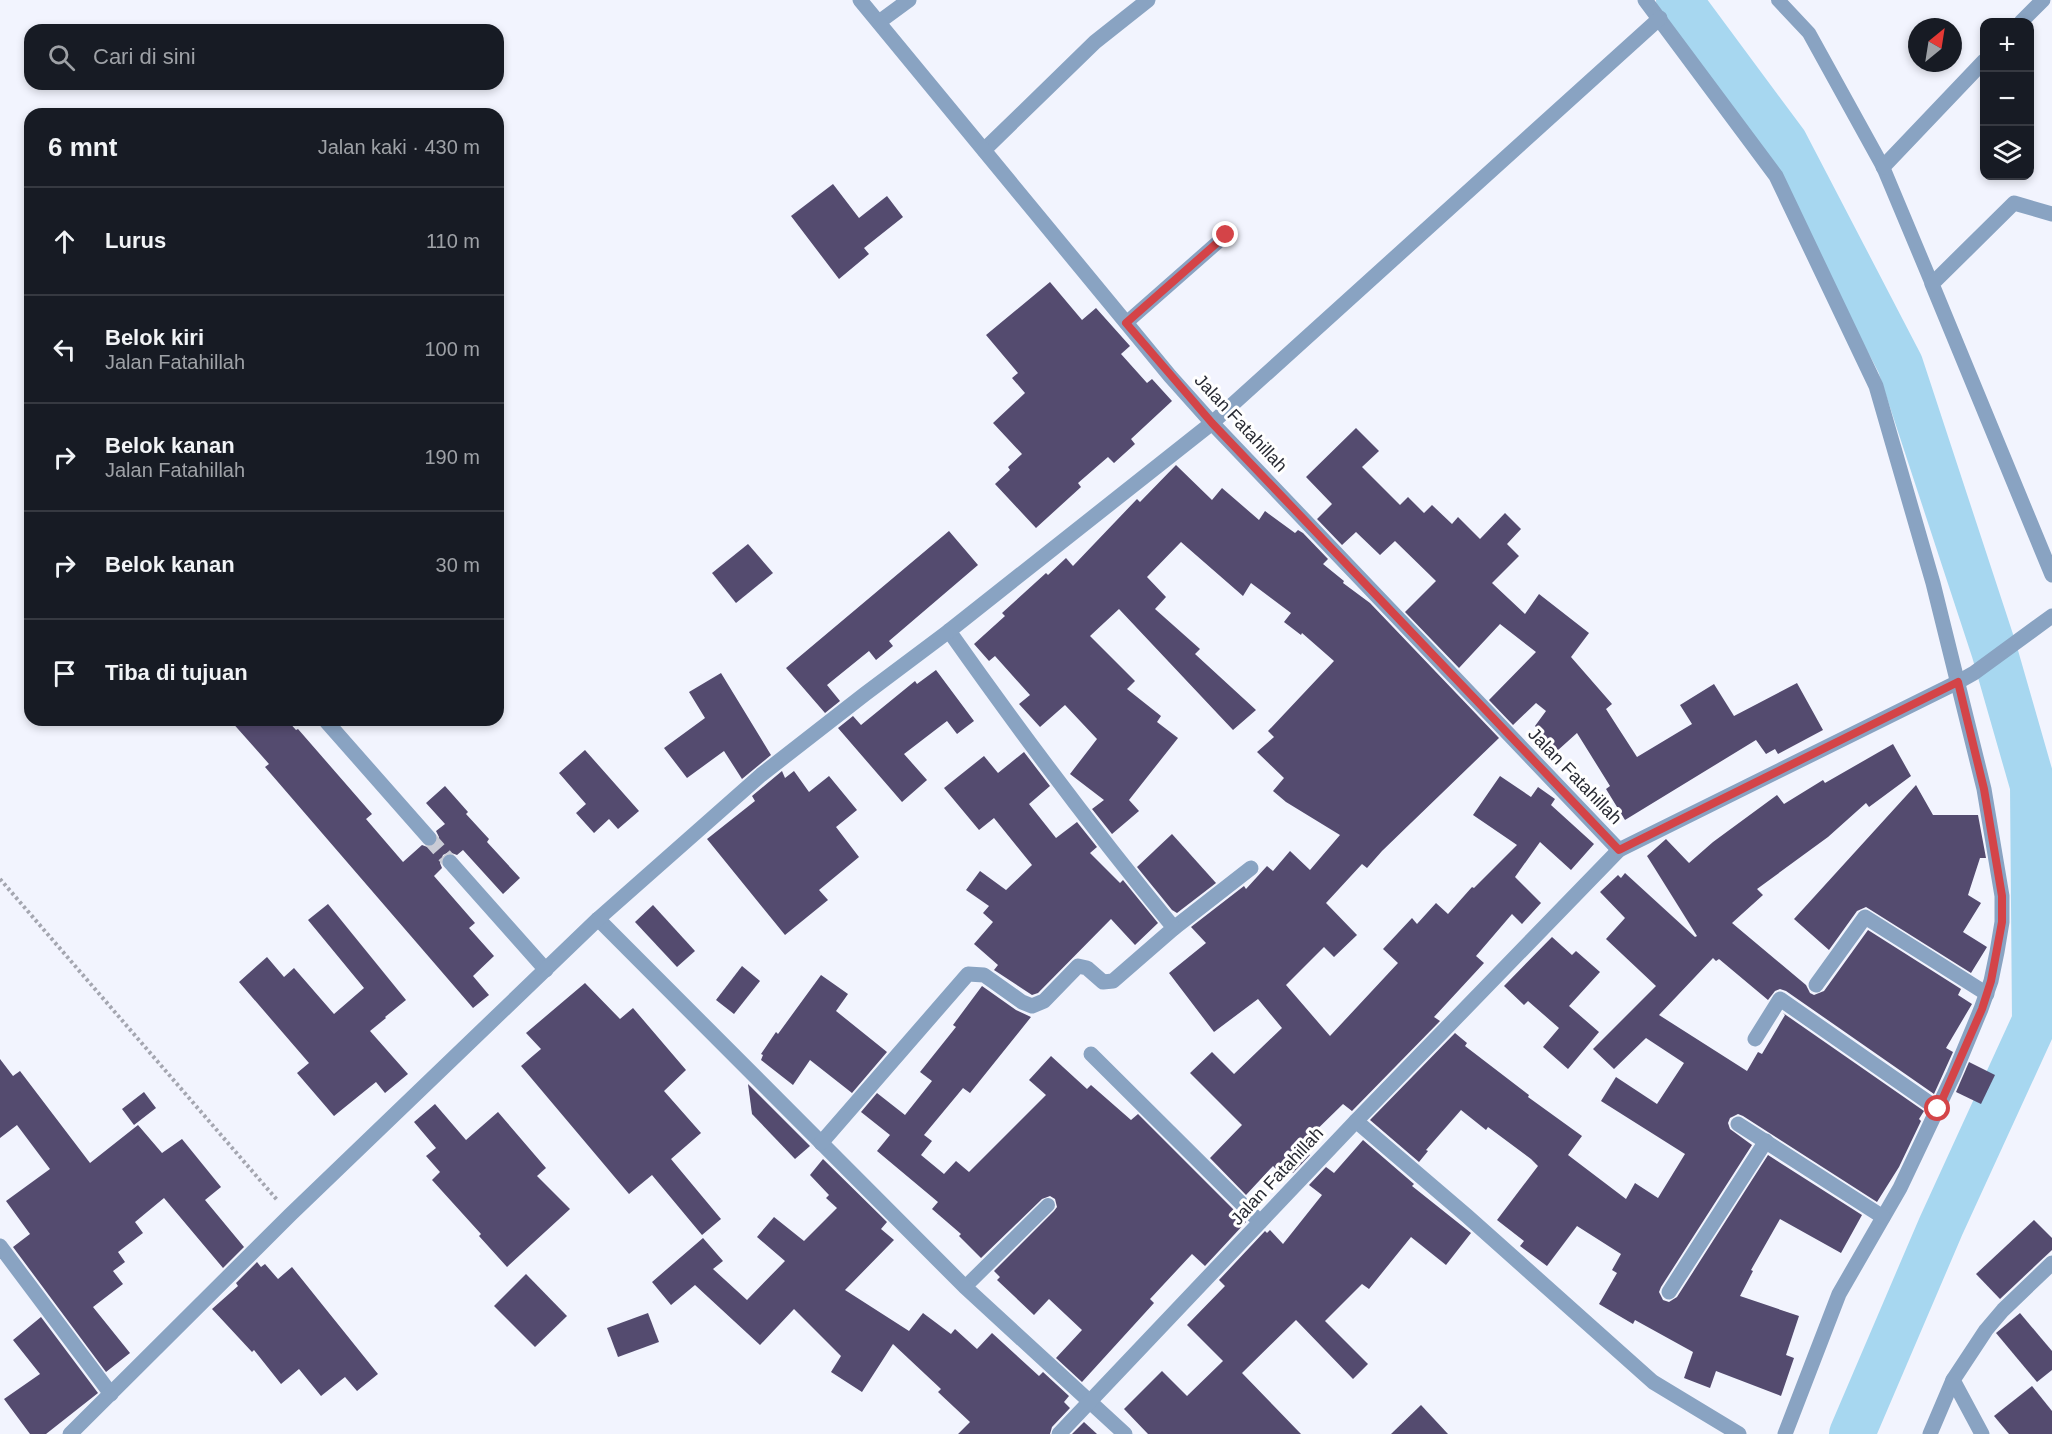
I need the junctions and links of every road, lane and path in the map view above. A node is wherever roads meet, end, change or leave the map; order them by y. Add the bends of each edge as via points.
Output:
1 (860, 0) edge
2 (909, 0) edge
3 (1148, 0) edge
4 (1645, 0) edge
5 (1778, 0) edge
6 (2043, 0) edge
7 (1660, 18) junction
8 (2026, 18) edge
9 (879, 22) junction
10 (1980, 65) edge
11 (984, 150) junction
12 (1883, 167) junction
13 (2052, 214) edge
14 (1226, 235) dead end
15 (1932, 284) junction
16 (1126, 323) junction
17 (1212, 423) junction
18 (2052, 575) edge
19 (2051, 617) edge
20 (949, 631) junction
21 (1958, 682) junction
22 (330, 726) edge
23 (429, 838) tunnel mouth
24 (1619, 850) junction
25 (450, 861) tunnel mouth
26 (1251, 868) dead end
27 (0, 879) edge
28 (598, 919) junction
29 (1174, 928) junction
30 (546, 970) junction
31 (1816, 985) dead end
32 (1987, 994) junction
33 (1755, 1039) dead end
34 (1090, 1054) dead end
35 (1938, 1109) junction
36 (1356, 1121) junction
37 (1738, 1124) dead end
38 (1766, 1141) junction
39 (820, 1143) junction
40 (1048, 1205) dead end
41 (290, 1215) junction
42 (1883, 1217) junction
43 (1260, 1222) junction
44 (0, 1245) edge
45 (2052, 1263) edge
46 (964, 1287) junction
47 (1669, 1292) dead end
48 (1953, 1380) junction
49 (111, 1394) junction
50 (1091, 1401) junction
51 (70, 1434) edge
52 (1059, 1434) edge
53 (1125, 1434) edge
54 (1738, 1434) edge
55 (1785, 1434) edge
56 (1930, 1434) edge
57 (1982, 1434) edge

1 - 9 street, Jalan Fatahillah
2 - 9 street
3 - 11 street via 1095,42
4 - 7 street
5 - 12 lane via 1809,33
6 - 8 street
7 - 17 street
7 - 21 street via 1776,177 1876,386
9 - 11 street, Jalan Fatahillah
10 - 12 street
11 - 16 street, Jalan Fatahillah
12 - 15 lane
13 - 15 street via 2014,203
14 - 16 lane
15 - 18 street
16 - 17 street, Jalan Fatahillah
17 - 20 street
17 - 24 street, Jalan Fatahillah
19 - 21 street, Jalan Fatahillah
20 - 28 street via 761,775
20 - 29 street via 1103,841
21 - 24 street, Jalan Fatahillah
21 - 32 street via 1984,789 2002,896 1999,942
22 - 23 street
24 - 36 street, Jalan Fatahillah
25 - 30 street
26 - 29 street
27 - 41 path
28 - 30 street
28 - 39 street
29 - 39 street via 1113,981 1103,982 1087,968 1078,966 1044,1001 1032,1006 984,975 968,974
30 - 41 street
31 - 32 street via 1864,917
32 - 35 street
33 - 35 street via 1780,999
34 - 43 street
35 - 42 street
36 - 43 street, Jalan Fatahillah
36 - 54 street via 1653,1382
37 - 38 street
38 - 42 street
38 - 47 street
39 - 46 street
40 - 46 lane
41 - 49 street
42 - 55 street via 1836,1301
43 - 50 street, Jalan Fatahillah
44 - 49 street
45 - 48 street via 1986,1330
46 - 50 street
48 - 56 street
48 - 57 street
49 - 51 street
50 - 52 street, Jalan Fatahillah
50 - 53 street

